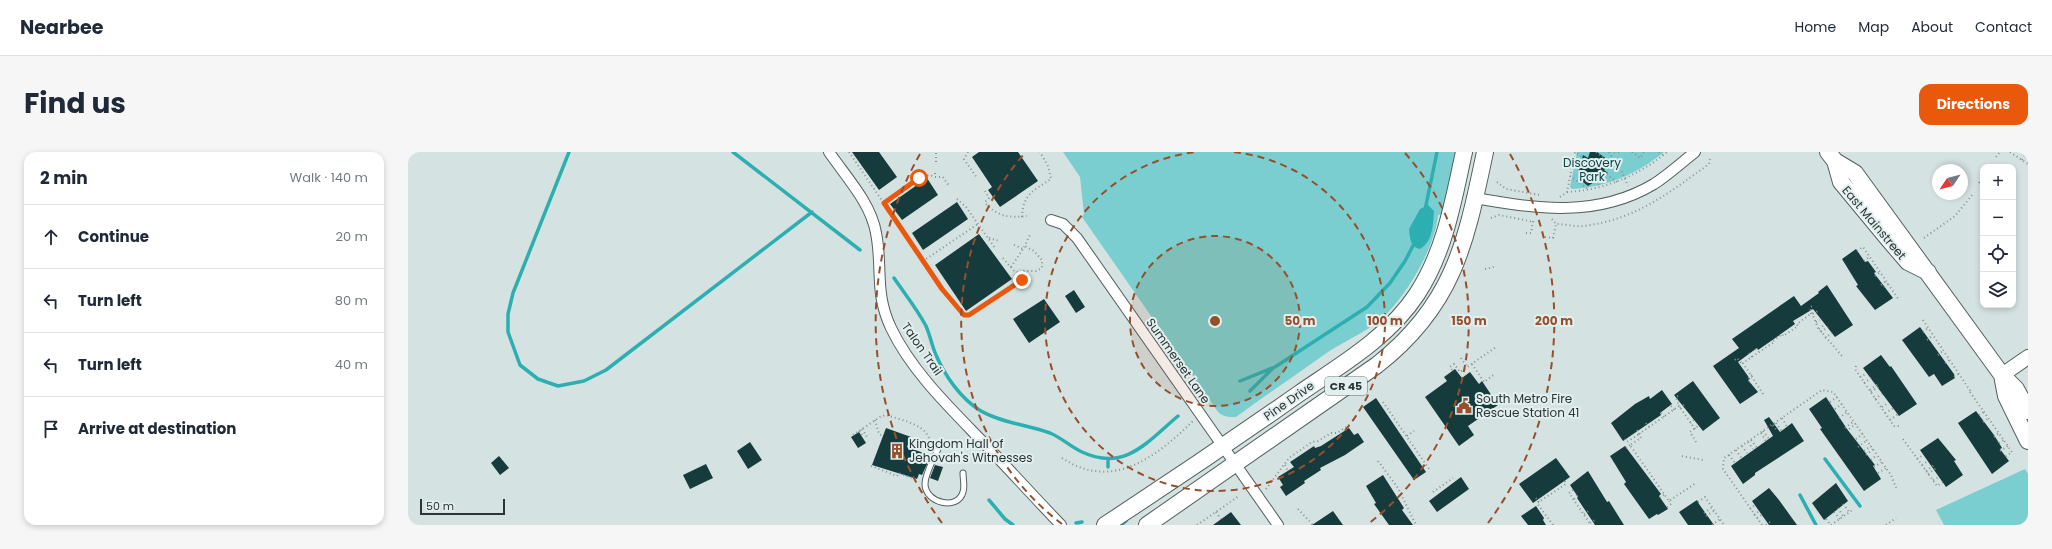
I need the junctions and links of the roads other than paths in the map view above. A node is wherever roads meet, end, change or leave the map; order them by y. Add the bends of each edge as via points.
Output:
1 (829, 152) edge
2 (1464, 152) edge
3 (1485, 152) edge
4 (1695, 152) edge
5 (1832, 157) edge
6 (1475, 198) junction
7 (1051, 220) dead end
8 (2028, 357) edge
9 (2002, 375) junction
10 (2028, 411) edge
11 (2028, 441) edge
12 (1222, 447) junction
13 (938, 449) dead end
14 (1234, 464) junction
15 (963, 473) dead end
16 (1061, 525) edge
17 (1105, 525) edge
18 (1147, 525) edge
19 (1278, 525) edge

1 - 16 street, Talon Trail via 863,200 874,222 881,299 885,315 900,343 959,418
2 - 12 main road, Pine Drive / CR 45 via 1442,245 1428,275 1407,308 1387,329 1356,354
3 - 6 main road, Pine Drive / CR 45
4 - 6 street via 1654,184 1625,198 1602,205 1577,209 1551,209
5 - 9 main road, East Mainstreet via 1855,173
6 - 14 main road, Pine Drive / CR 45 via 1466,237 1452,274 1419,326 1377,365
7 - 12 street, Summerset Lane via 1063,224 1073,234
8 - 9 main road
9 - 10 main road, East Mainstreet via 2016,390
9 - 11 main road, East Mainstreet via 2006,396
12 - 14 street, Summerset Lane
12 - 17 main road, Pine Drive / CR 45
13 - 15 lane via 925,482 927,493 931,497 942,503 958,499 964,490
14 - 18 main road, Pine Drive / CR 45
14 - 19 street, Summerset Lane

